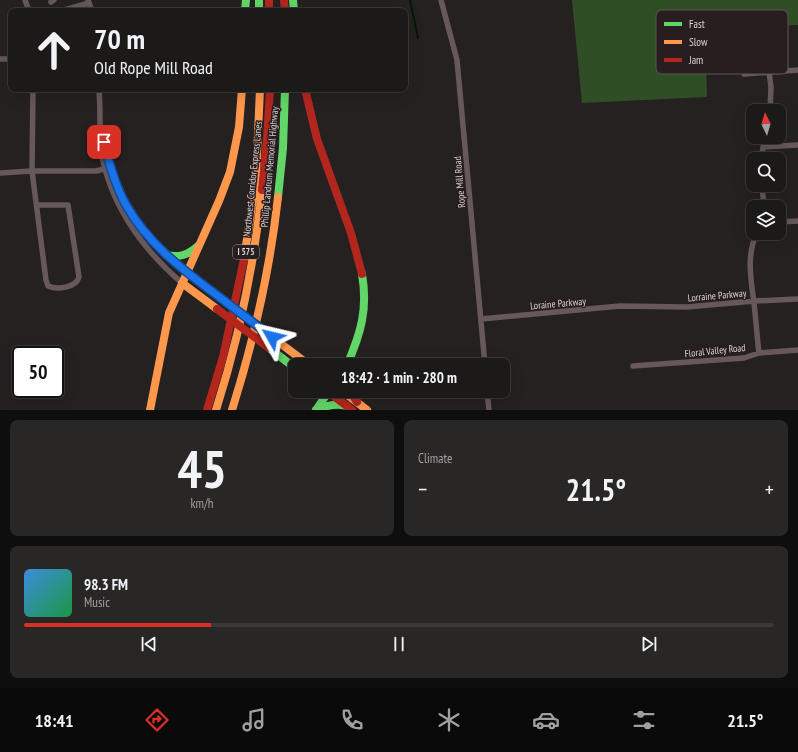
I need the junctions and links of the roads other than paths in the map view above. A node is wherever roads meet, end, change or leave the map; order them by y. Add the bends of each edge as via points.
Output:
1 (441, 0) edge
2 (88, 2) edge
3 (70, 8) edge
4 (798, 70) edge
5 (788, 71) edge
6 (769, 74) edge
7 (33, 92) edge
8 (99, 92) edge
9 (242, 92) edge
10 (260, 92) edge
11 (270, 92) edge
12 (286, 92) edge
13 (306, 92) edge
14 (770, 104) edge
15 (764, 144) edge
16 (798, 145) edge
17 (763, 147) junction
18 (762, 152) edge
19 (108, 168) junction
20 (32, 171) junction
21 (0, 173) edge
22 (37, 205) junction
23 (798, 221) edge
24 (786, 222) edge
25 (754, 240) edge
26 (199, 244) junction
27 (166, 255) junction
28 (187, 273) junction
29 (182, 282) junction
30 (798, 299) edge
31 (754, 301) junction
32 (637, 306) joint
33 (481, 319) junction
34 (798, 350) edge
35 (759, 353) junction
36 (300, 358) edge
37 (350, 358) edge
38 (484, 358) edge
39 (288, 363) edge
40 (633, 366) dead end
41 (324, 398) edge
42 (337, 398) edge
43 (352, 398) edge
44 (354, 398) edge
45 (488, 398) edge
46 (357, 402) junction
47 (349, 408) edge
48 (150, 410) edge
49 (207, 410) edge
50 (216, 410) edge
51 (232, 410) edge
52 (316, 410) edge
53 (367, 410) edge
54 (489, 410) edge

1 - 33 street, Rope Mill Road via 456,60
2 - 3 street
4 - 5 street
6 - 14 street
7 - 20 street
8 - 19 street via 100,142
9 - 26 main road via 239,127 230,172
10 - 49 main road, Phillip Landrum Memorial Highway / I 575 via 256,170 243,268 226,344
11 - 50 main road, Northwest Corridor Express Lanes via 265,172 254,255 237,338
12 - 51 main road, Phillip Landrum Memorial Highway / I 575 via 282,157 271,251 252,342
13 - 37 main road via 319,144 364,278 363,322
15 - 17 street
16 - 17 street
17 - 18 street
19 - 20 street via 96,171
19 - 27 street via 133,216
19 - 29 street via 121,209 138,237 159,262
20 - 21 street
20 - 22 street
22 - 22 street via 48,286 57,288 73,285 79,277 68,206
23 - 24 street
25 - 31 street via 751,282
26 - 27 main road via 189,254
26 - 28 main road
27 - 28 street
28 - 29 main road
28 - 36 main road, bridge
29 - 39 main road, bridge
29 - 48 main road via 169,313
30 - 31 street, Lorraine Parkway
31 - 32 street, Lorraine Parkway via 688,307
31 - 35 street
32 - 33 street, Loraine Parkway
33 - 38 street, Rope Mill Road
34 - 35 street, Floral Valley Road
35 - 40 street, Floral Valley Road via 744,358
41 - 52 main road
42 - 47 main road
43 - 46 main road
44 - 46 main road
45 - 54 street
46 - 53 main road
47 - 52 main road via 341,404 332,404

